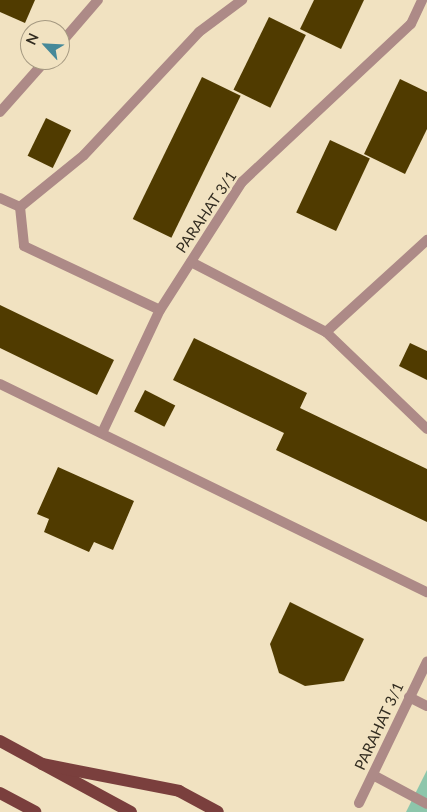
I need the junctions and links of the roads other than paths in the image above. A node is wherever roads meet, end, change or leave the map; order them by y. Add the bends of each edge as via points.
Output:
1 (98, 0) edge
2 (242, 0) edge
3 (422, 0) edge
4 (70, 32) edge
5 (37, 70) edge
6 (0, 112) edge
7 (0, 198) edge
8 (20, 207) junction
9 (427, 240) edge
10 (191, 262) junction
11 (160, 310) junction
12 (326, 332) junction
13 (0, 384) edge
14 (427, 429) edge
15 (102, 433) junction
16 (427, 592) edge
17 (427, 662) edge
18 (409, 697) junction
19 (427, 706) edge
20 (0, 742) edge
21 (42, 764) junction
22 (373, 775) junction
23 (0, 793) edge
24 (359, 803) dead end
25 (427, 804) edge
26 (26, 808) edge
27 (36, 812) edge
28 (131, 812) edge
29 (218, 812) edge

1 - 4 lane
2 - 8 lane via 199,32 84,155
3 - 10 lane, PARAHAT 3/1 via 411,24 242,182
5 - 6 lane
7 - 8 lane
8 - 11 lane via 24,246
9 - 12 lane
10 - 11 lane, PARAHAT 3/1
10 - 12 lane
11 - 15 lane, PARAHAT 3/1
12 - 14 lane
13 - 15 lane
15 - 16 lane
17 - 18 lane, PARAHAT 3/1
18 - 19 lane
18 - 22 lane, PARAHAT 3/1
20 - 21 main road
21 - 28 main road
21 - 29 main road via 179,791
22 - 24 lane, PARAHAT 3/1
22 - 25 lane
23 - 26 main road
26 - 27 main road

